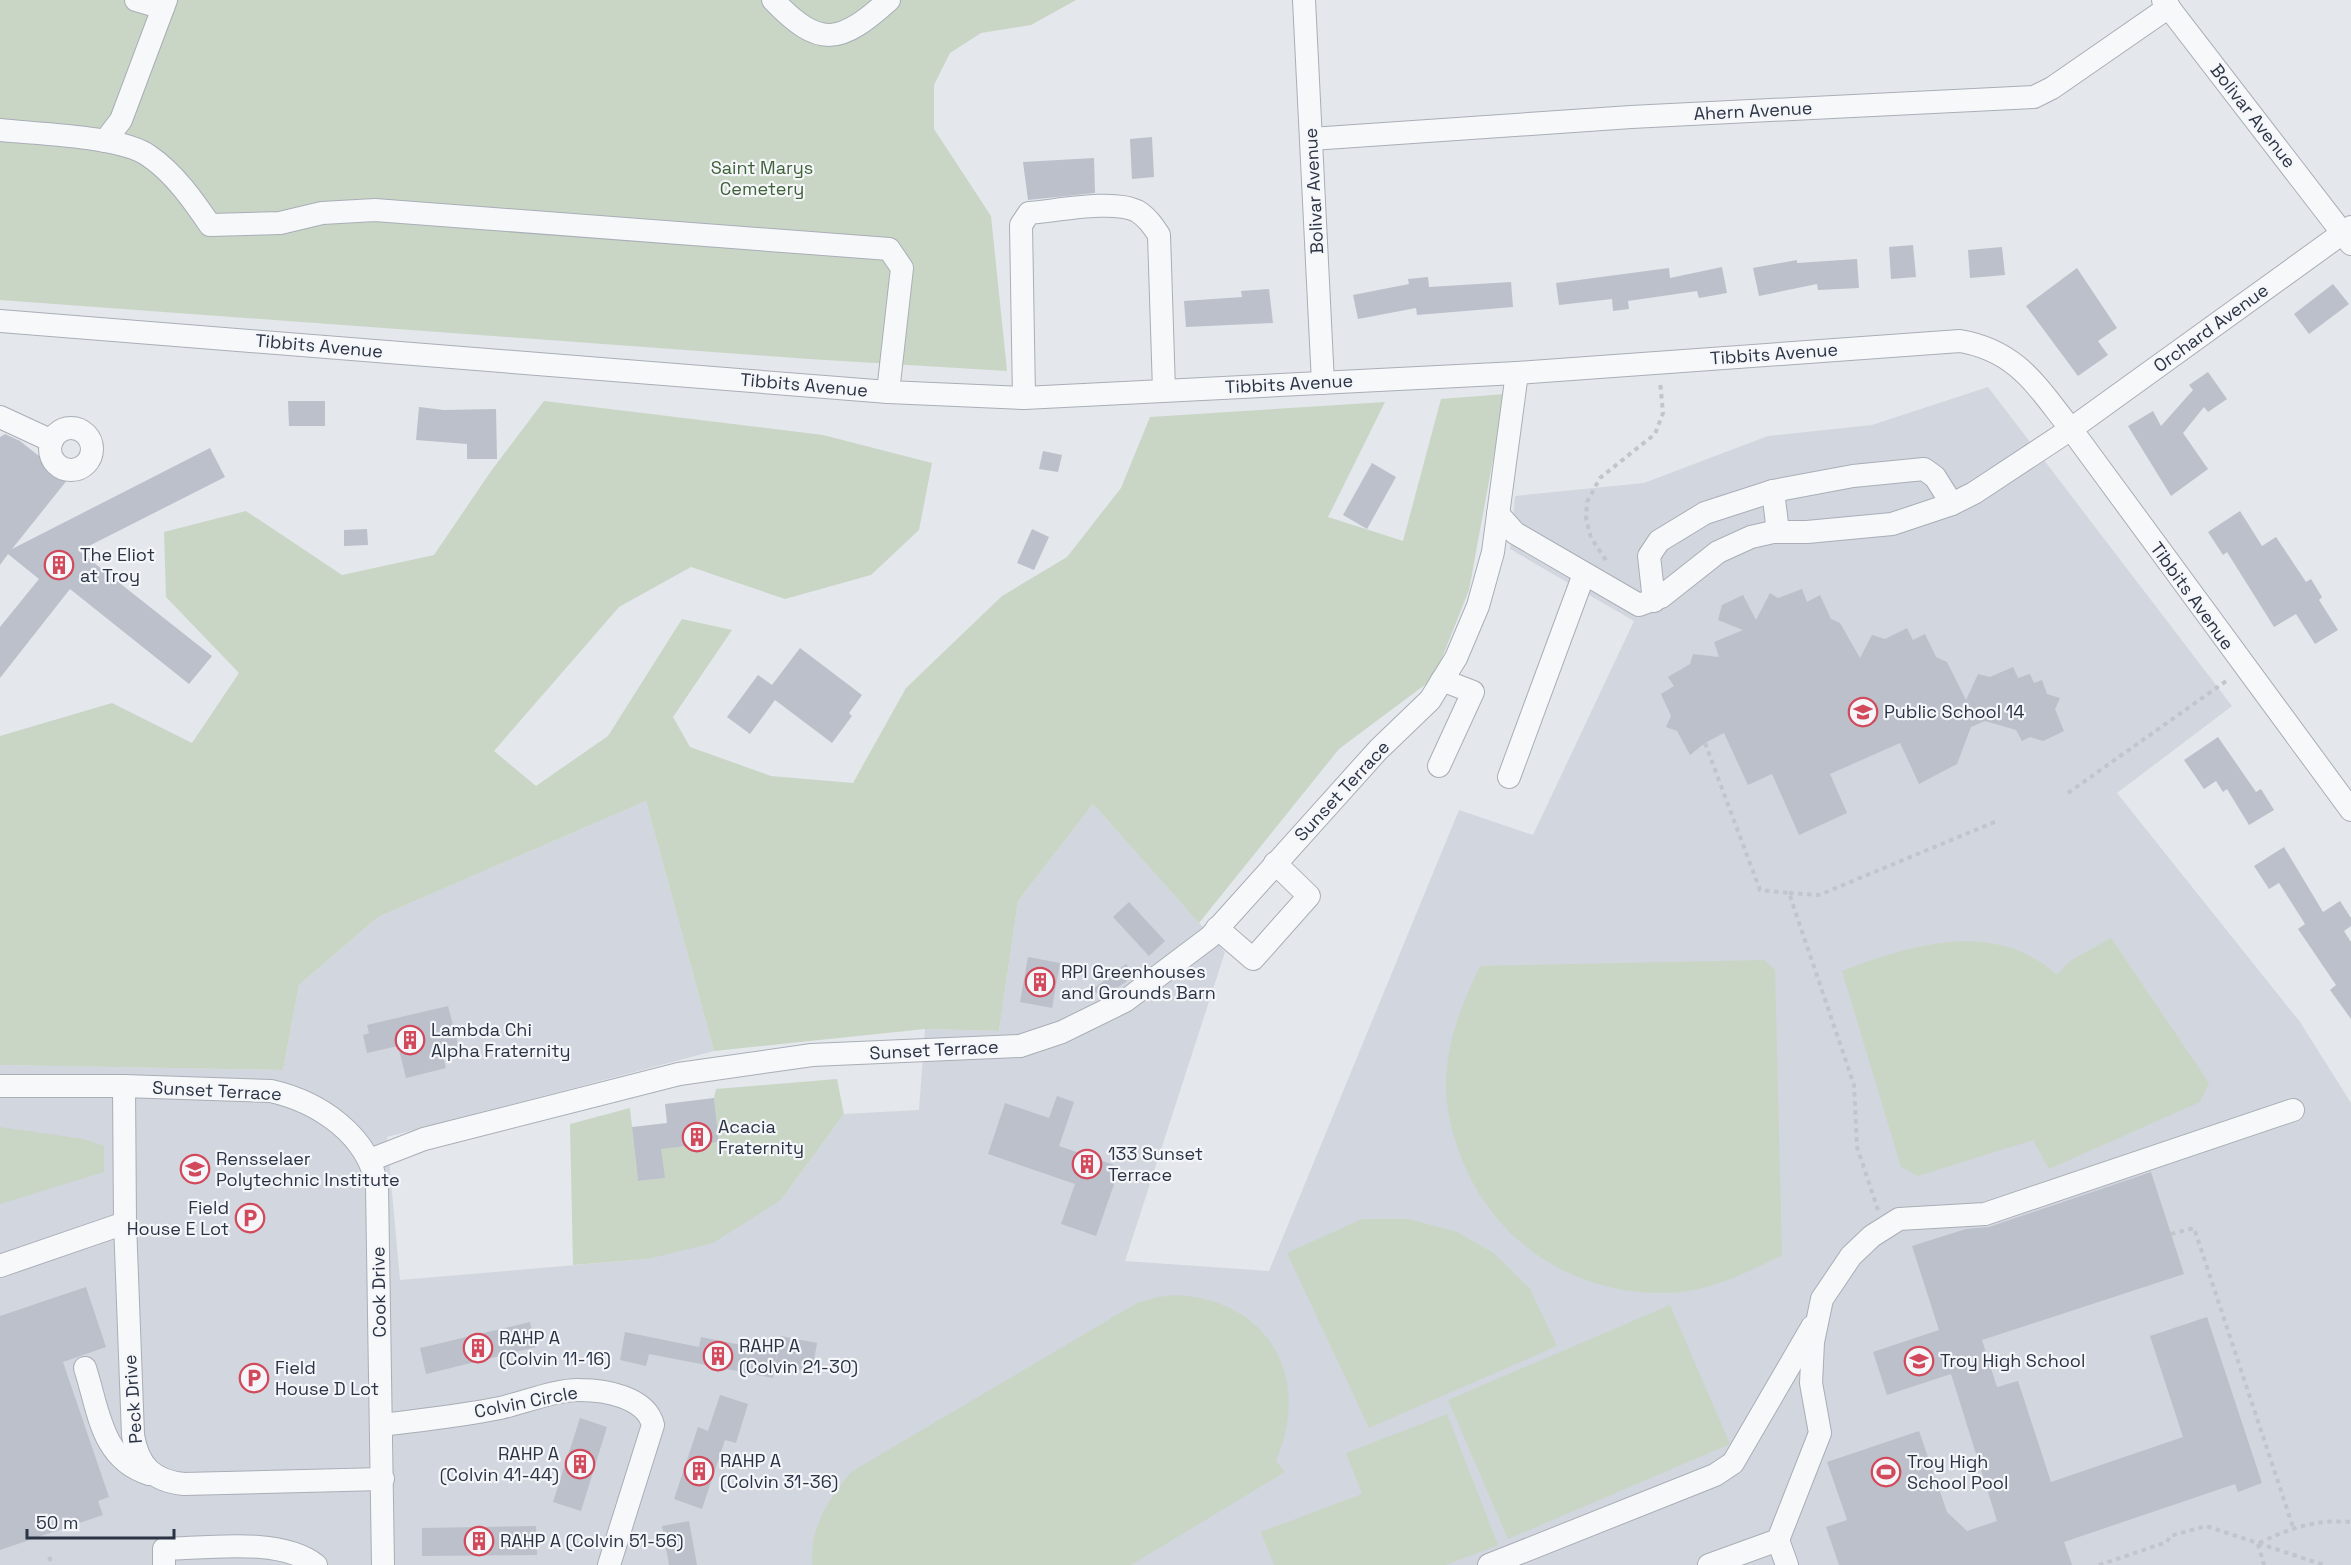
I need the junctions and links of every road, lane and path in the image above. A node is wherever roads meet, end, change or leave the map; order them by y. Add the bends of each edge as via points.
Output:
1 (136, 0) edge
2 (773, 0) edge
3 (889, 0) edge
4 (1304, 0) edge
5 (165, 4) edge
6 (2166, 4) edge
7 (0, 130) edge
8 (1311, 139) junction
9 (105, 141) junction
10 (2348, 235) edge
11 (0, 321) edge
12 (1517, 373) junction
13 (1660, 378) dead end
14 (1323, 383) junction
15 (1164, 390) junction
16 (888, 392) junction
17 (1024, 398) junction
18 (0, 417) edge
19 (2071, 429) junction
20 (52, 441) dead end
21 (1773, 491) junction
22 (1952, 504) junction
23 (1498, 514) junction
24 (1778, 532) junction
25 (1612, 566) dead end
26 (1584, 574) junction
27 (1654, 600) junction
28 (2229, 679) dead end
29 (1442, 680) junction
30 (1706, 743) dead end
31 (1439, 766) dead end
32 (1509, 777) dead end
33 (2068, 793) dead end
34 (2351, 810) edge
35 (1997, 821) dead end
36 (1275, 863) junction
37 (1789, 893) junction
38 (1217, 928) junction
39 (0, 1086) edge
40 (124, 1086) junction
41 (2293, 1110) dead end
42 (370, 1160) junction
43 (125, 1224) junction
44 (1884, 1228) junction
45 (2171, 1234) dead end
46 (0, 1266) edge
47 (1818, 1316) junction
48 (85, 1368) dead end
49 (382, 1425) junction
50 (151, 1474) junction
51 (382, 1479) junction
52 (2351, 1522) edge
53 (2293, 1527) junction
54 (1778, 1540) junction
55 (2258, 1543) junction
56 (48, 1557) dead end
57 (53, 1565) edge
58 (164, 1565) edge
59 (316, 1565) edge
60 (383, 1565) edge
61 (609, 1565) edge
62 (1488, 1565) edge
63 (1709, 1565) edge
64 (1787, 1565) edge
65 (2099, 1565) edge
66 (2264, 1565) edge
67 (2324, 1565) edge

1 - 5 street
2 - 3 street via 798,25 821,35 848,32
4 - 8 street, Bolivar Avenue
5 - 9 street via 121,120
6 - 8 street, Ahern Avenue via 2052,88 2034,97 1631,117
6 - 10 street, Bolivar Avenue
7 - 9 street
8 - 14 street, Bolivar Avenue
9 - 16 street via 148,154 184,189 210,225 280,223 322,213 375,210 889,249 902,268
10 - 19 street, Orchard Avenue
11 - 16 street, Tibbits Avenue
12 - 14 street, Tibbits Avenue
12 - 19 street, Tibbits Avenue via 1959,341 1984,345 2005,356 2026,373
12 - 23 street, Sunset Terrace
13 - 25 path via 1662,413 1655,434 1600,478 1587,502 1591,538
14 - 15 street, Tibbits Avenue
15 - 17 street, Tibbits Avenue
15 - 17 street via 1159,236 1136,211 1117,206 1029,213 1021,225
16 - 17 street, Tibbits Avenue
18 - 20 street
19 - 22 street, Orchard Avenue
19 - 34 street, Tibbits Avenue
21 - 22 street via 1853,476 1924,469 1935,477
21 - 24 street
21 - 27 street via 1705,513 1659,541 1649,556
22 - 24 street, Orchard Avenue via 1892,524
23 - 26 street via 1515,533
23 - 29 street, Sunset Terrace via 1493,552 1478,606
24 - 27 street, Orchard Avenue via 1751,537 1719,552
26 - 27 street via 1639,605
26 - 32 street
28 - 33 path
29 - 31 street via 1473,692
29 - 36 street, Sunset Terrace via 1430,700 1378,750
30 - 37 path via 1760,890
35 - 37 path via 1819,895
36 - 38 street, Sunset Terrace
36 - 38 street via 1309,896 1253,959
37 - 44 path via 1854,1085 1857,1148
38 - 42 street, Sunset Terrace via 1125,1001 1062,1032 1020,1046 812,1055 679,1074 424,1139
39 - 40 street, Sunset Terrace
40 - 42 street, Sunset Terrace via 248,1089 292,1095 330,1114
40 - 43 street, Peck Drive
41 - 44 street via 2252,1133 1985,1214 1899,1219
42 - 49 street, Cook Drive via 377,1187
43 - 46 street
43 - 50 street, Peck Drive via 133,1435 139,1460
44 - 47 street via 1851,1256 1822,1299
45 - 53 path via 2194,1228
47 - 54 street via 1811,1383 1820,1433
47 - 62 street via 1733,1463 1715,1475
48 - 50 street via 113,1450 129,1466
49 - 51 street, Cook Drive
49 - 61 street, Colvin Circle via 499,1408 578,1389 602,1392 642,1406 653,1425
50 - 51 street via 184,1484
51 - 60 street, Cook Drive
52 - 53 path via 2313,1522
53 - 55 path
54 - 63 street
54 - 64 street
55 - 65 path via 2206,1526
55 - 66 path
55 - 67 path
56 - 57 path
58 - 59 street via 164,1549 278,1548 302,1555

